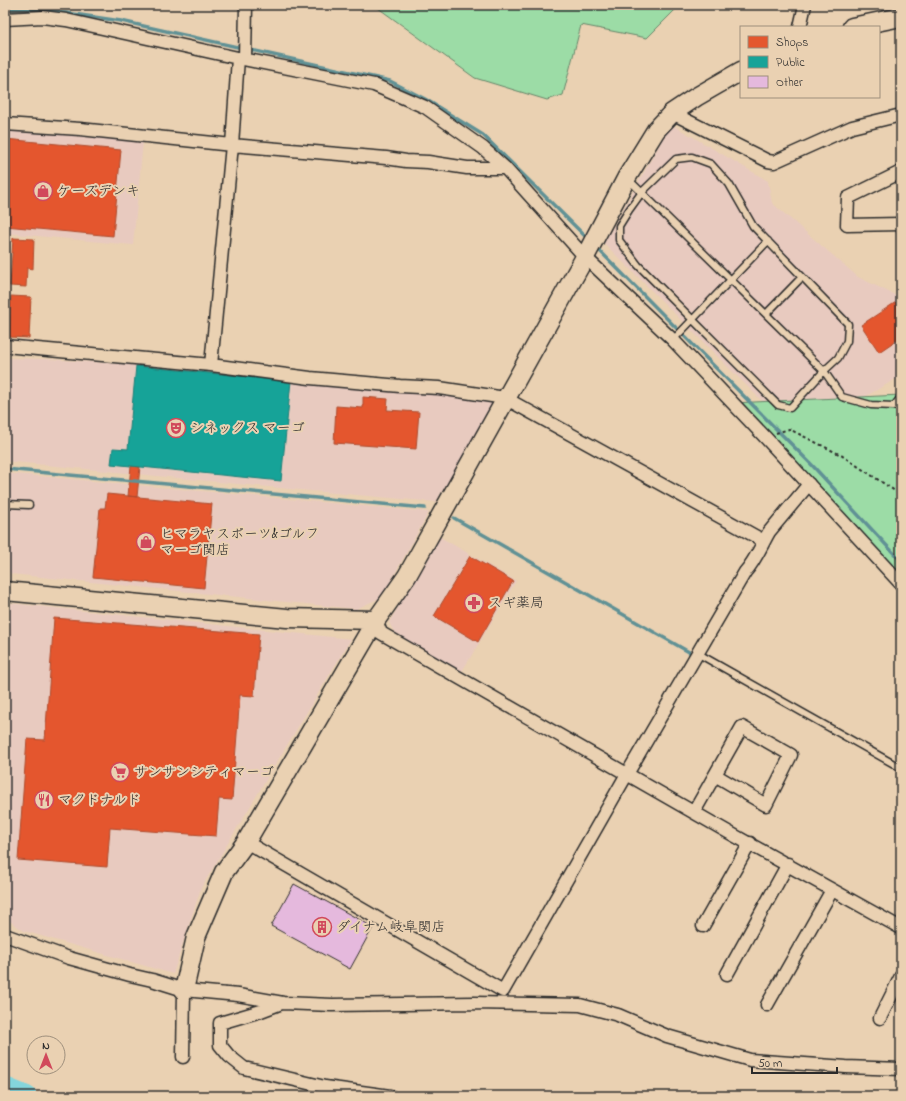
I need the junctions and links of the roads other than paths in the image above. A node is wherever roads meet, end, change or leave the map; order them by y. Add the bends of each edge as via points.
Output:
1 (246, 5) edge
2 (805, 5) edge
3 (901, 17) edge
4 (5, 19) edge
5 (800, 26) edge
6 (857, 26) edge
7 (242, 59) junction
8 (740, 72) edge
9 (672, 113) junction
10 (901, 115) edge
11 (5, 124) edge
12 (232, 145) junction
13 (505, 168) junction
14 (901, 172) edge
15 (626, 177) junction
16 (642, 192) junction
17 (901, 224) edge
18 (768, 242) junction
19 (585, 257) junction
20 (802, 277) junction
21 (731, 280) junction
22 (766, 314) junction
23 (692, 320) junction
24 (673, 340) junction
25 (5, 346) edge
26 (211, 365) junction
27 (824, 371) junction
28 (901, 397) edge
29 (505, 398) junction
30 (809, 484) junction
31 (5, 504) edge
32 (29, 505) dead end
33 (764, 541) junction
34 (901, 584) edge
35 (5, 591) edge
36 (376, 620) junction
37 (697, 653) junction
38 (901, 768) edge
39 (627, 774) junction
40 (715, 775) junction
41 (694, 812) junction
42 (246, 842) junction
43 (750, 843) junction
44 (788, 864) junction
45 (832, 890) junction
46 (703, 926) dead end
47 (901, 928) edge
48 (5, 934) edge
49 (726, 974) dead end
50 (901, 976) edge
51 (184, 990) junction
52 (283, 1003) junction
53 (767, 1005) dead end
54 (880, 1018) dead end
55 (183, 1057) dead end
56 (901, 1069) edge
57 (390, 1096) edge

1 - 7 street
2 - 5 street
3 - 6 street
4 - 7 street via 42,17 66,20
7 - 12 street
7 - 13 street via 374,85 426,107 483,148
8 - 9 street
9 - 10 street via 774,162 852,127
9 - 15 street via 656,130
11 - 12 street
12 - 13 street via 428,162 467,168
12 - 26 street
13 - 19 street
14 - 17 street via 848,198 847,225
15 - 16 lane
15 - 19 street
16 - 18 lane via 676,159 692,157 711,164 729,184 753,226
16 - 21 lane
16 - 23 lane via 619,226 620,240 638,266
18 - 20 lane
18 - 21 lane
19 - 24 street
19 - 29 street
20 - 22 lane
20 - 27 lane via 848,324 847,341 838,358
21 - 22 lane
21 - 23 lane
22 - 27 lane
23 - 24 lane
23 - 27 lane via 778,405 790,408
24 - 30 street
25 - 26 street
26 - 29 street via 310,378 439,388
27 - 28 lane via 842,397 871,405 894,406
29 - 33 street
29 - 36 street via 407,576
30 - 33 street
30 - 34 street
31 - 32 lane
33 - 37 street
35 - 36 street via 287,618
36 - 39 street via 381,633
36 - 42 street
37 - 38 lane
37 - 39 street
39 - 41 street
39 - 42 street via 503,991
40 - 40 street via 742,727 792,755 766,805
40 - 41 street
41 - 43 street
42 - 51 street via 224,872 196,937
43 - 44 street
43 - 46 street
44 - 45 street
44 - 49 street
45 - 47 street
45 - 53 street
48 - 51 street via 70,958
50 - 54 street
51 - 52 street via 238,995
51 - 55 street
52 - 56 street via 580,1005 618,1015 667,1036 750,1060
52 - 57 street via 220,1023 220,1045 244,1068 325,1087

